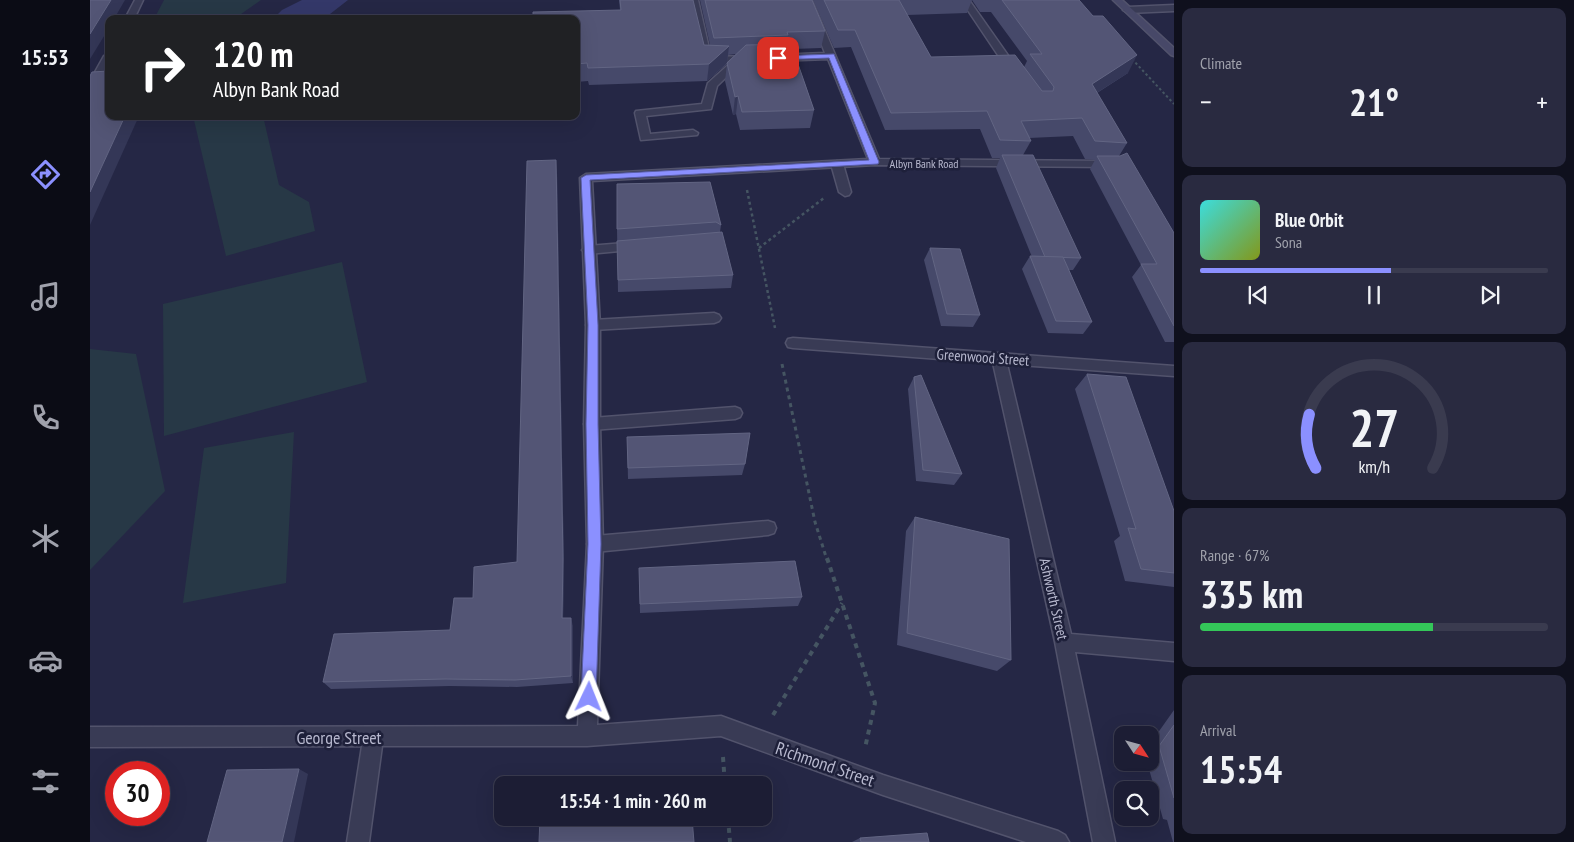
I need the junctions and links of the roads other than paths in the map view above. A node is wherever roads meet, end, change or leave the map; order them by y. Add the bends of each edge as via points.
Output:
1 (139, 0) edge
2 (694, 0) edge
3 (808, 0) edge
4 (965, 0) edge
5 (1117, 0) edge
6 (1174, 8) edge
7 (1128, 10) junction
8 (131, 15) edge
9 (1174, 53) edge
10 (831, 56) junction
11 (738, 60) junction
12 (105, 63) edge
13 (1022, 82) edge
14 (90, 90) edge
15 (693, 132) dead end
16 (875, 162) junction
17 (837, 164) junction
18 (1112, 164) edge
19 (844, 187) road end
20 (647, 246) edge
21 (588, 250) junction
22 (714, 318) dead end
23 (593, 325) junction
24 (793, 343) dead end
25 (999, 358) junction
26 (1174, 370) edge
27 (735, 413) dead end
28 (592, 424) junction
29 (768, 528) dead end
30 (595, 544) junction
31 (1064, 642) junction
32 (1174, 652) edge
33 (587, 736) junction
34 (90, 737) edge
35 (373, 737) junction
36 (358, 842) edge
37 (1058, 842) edge
38 (1104, 842) edge

1 - 8 street
2 - 11 street via 708,60
3 - 10 street
4 - 13 street
5 - 7 street
6 - 7 street
7 - 9 street
10 - 11 street
10 - 16 street
11 - 15 street via 712,86 707,107 640,113 645,138
12 - 14 street
16 - 17 street, Albyn Bank Road
16 - 18 street, Albyn Bank Road
17 - 19 street
17 - 21 street, Albyn Bank Road via 586,178
20 - 21 street
21 - 23 street
22 - 23 street
23 - 28 street
24 - 25 street, Greenwood Street
25 - 26 street, Greenwood Street
25 - 31 street, Ashworth Street
27 - 28 street
28 - 30 street
29 - 30 street
30 - 33 street
31 - 32 street
31 - 38 street, Ashworth Street
33 - 35 street, George Street
33 - 37 street, Richmond Street via 721,726 858,776
34 - 35 street, George Street
35 - 36 street

